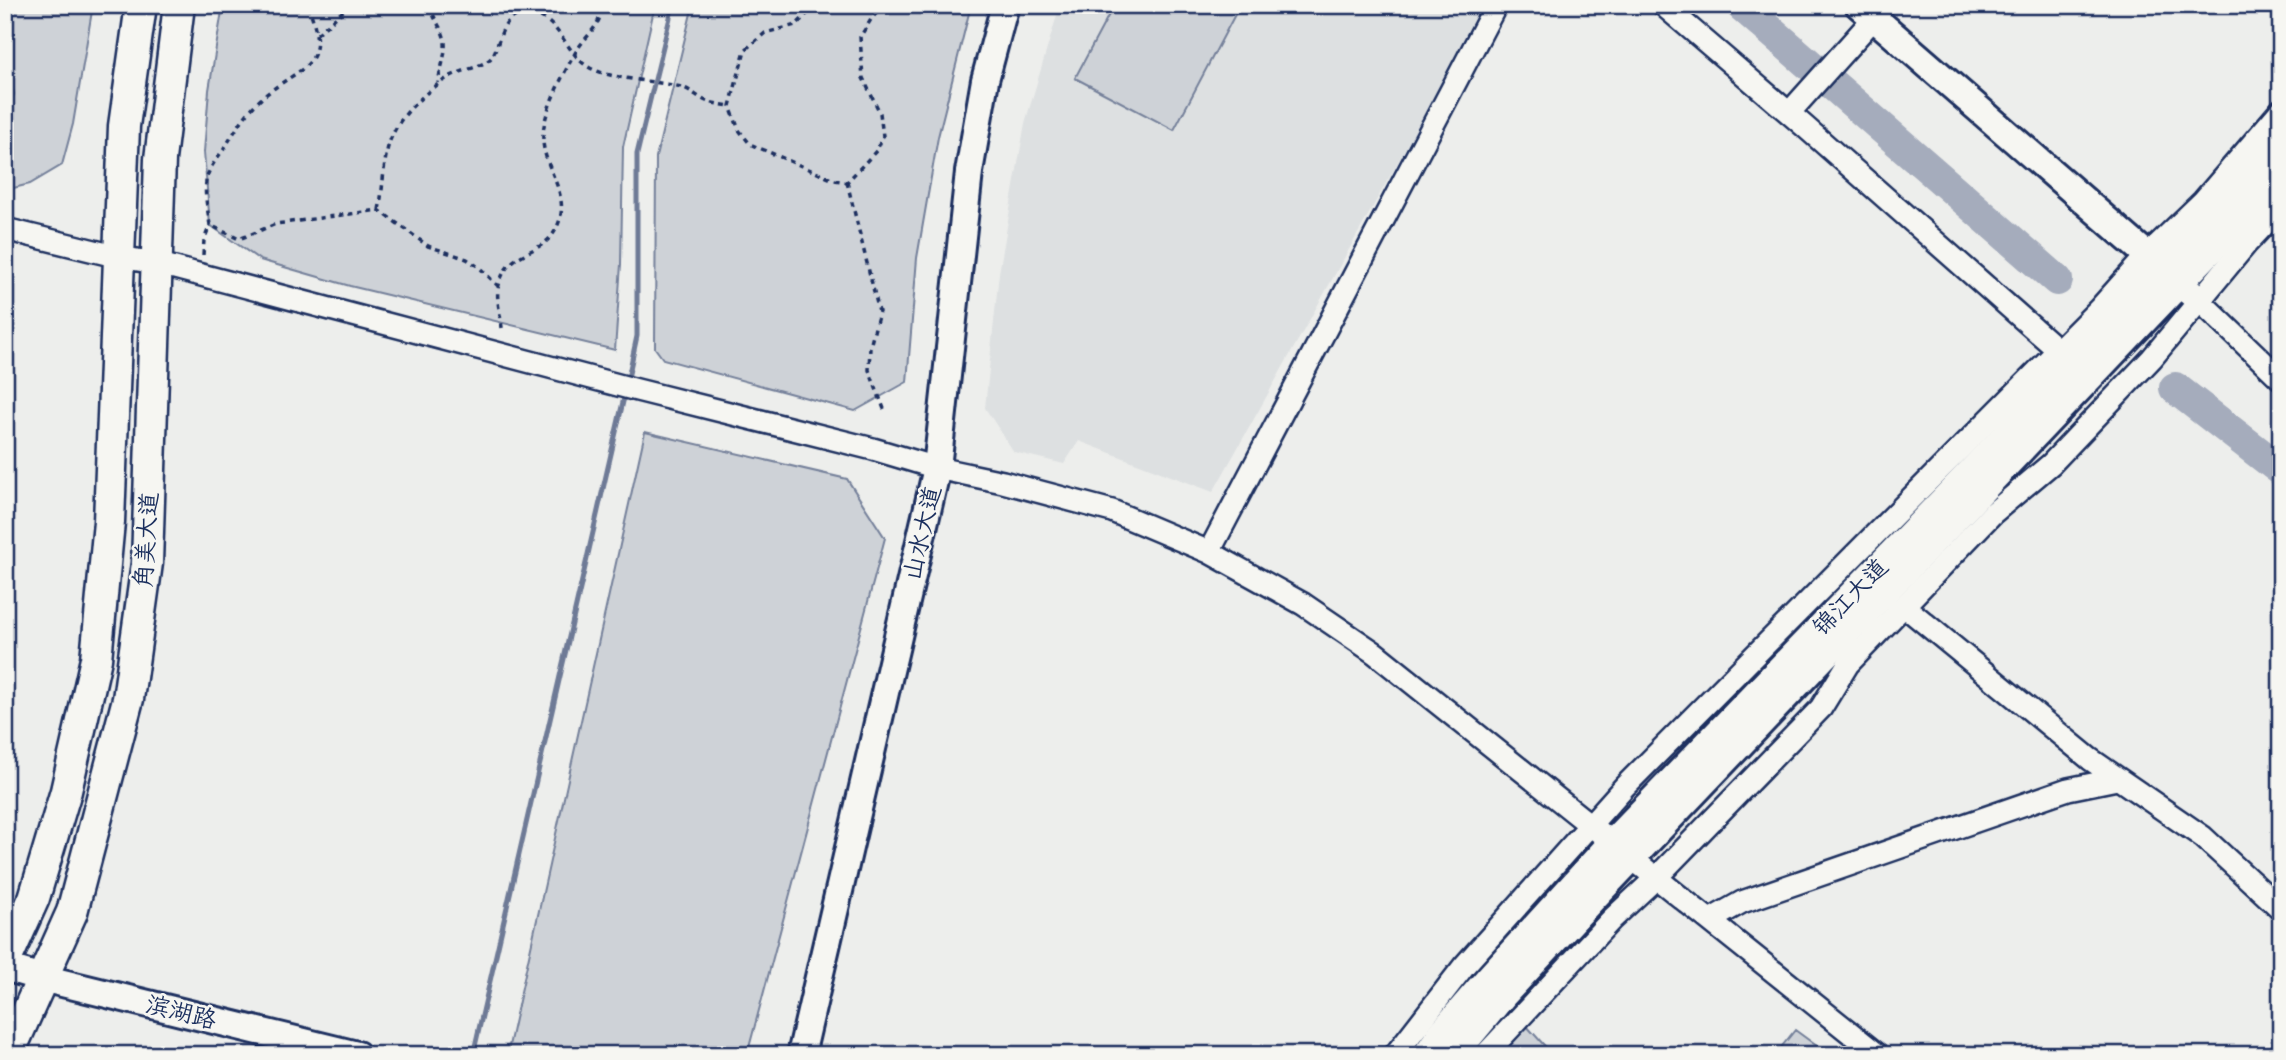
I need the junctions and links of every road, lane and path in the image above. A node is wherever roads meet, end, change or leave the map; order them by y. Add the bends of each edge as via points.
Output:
1 (141, 5) edge
2 (179, 5) edge
3 (308, 5) edge
4 (349, 5) edge
5 (431, 5) edge
6 (525, 5) edge
7 (603, 5) edge
8 (816, 5) edge
9 (884, 5) edge
10 (1005, 5) edge
11 (1496, 5) edge
12 (1663, 5) edge
13 (1867, 12) edge
14 (524, 15) junction
15 (317, 34) junction
16 (574, 55) junction
17 (438, 85) junction
18 (730, 106) junction
19 (1796, 106) junction
20 (2281, 110) edge
21 (2281, 144) edge
22 (2281, 177) edge
23 (847, 182) junction
24 (2281, 207) edge
25 (379, 210) junction
26 (210, 225) junction
27 (5, 229) edge
28 (119, 257) junction
29 (156, 263) junction
30 (2164, 268) junction
31 (202, 275) junction
32 (498, 286) junction
33 (2201, 302) junction
34 (502, 328) dead end
35 (2058, 350) junction
36 (2281, 379) edge
37 (884, 409) dead end
38 (937, 468) junction
39 (1209, 552) junction
40 (1904, 606) junction
41 (2117, 779) junction
42 (1591, 825) junction
43 (1623, 850) junction
44 (1657, 877) junction
45 (2281, 909) edge
46 (1710, 920) junction
47 (5, 965) edge
48 (42, 978) junction
49 (8, 1055) edge
50 (357, 1055) edge
51 (801, 1055) edge
52 (1395, 1055) edge
53 (1426, 1055) edge
54 (1454, 1055) edge
55 (1485, 1055) edge
56 (1878, 1055) edge

1 - 28 main road, 角美大道 via 124,127
2 - 29 main road, 角美大道 via 160,159
3 - 15 path
4 - 15 path
5 - 17 path via 444,35
6 - 14 path
7 - 16 path via 601,20
8 - 18 path via 796,25 765,33 746,50
9 - 23 path via 860,37 863,78 880,113 883,136 877,150
10 - 38 street, 山水大道 via 985,80 970,172
11 - 39 street
12 - 19 street
13 - 19 street via 1846,49
13 - 30 street
14 - 16 path via 552,26
14 - 17 path via 505,26 489,59 457,71
15 - 26 path via 314,57 249,112 205,180
16 - 18 path via 602,74 680,87 709,102
16 - 32 path via 546,113 542,136 561,192 557,229 547,243 519,255
17 - 25 path via 408,111 391,136
18 - 23 path via 750,144
19 - 35 street
20 - 30 street via 2203,201
21 - 30 street, 锦江大道
22 - 30 street, 锦江大道
23 - 37 path via 879,312 869,370
24 - 33 street
25 - 26 path via 276,224 239,239
25 - 32 path via 428,246 467,259
26 - 31 path via 204,240
27 - 28 street
28 - 29 street
28 - 47 main road, 角美大道 via 109,522 96,659 66,791 38,885
29 - 31 street
29 - 48 main road, 角美大道 via 147,563 128,699 72,912
30 - 33 street
30 - 35 street
30 - 43 street, 锦江大道
31 - 38 street
32 - 34 path
33 - 36 street
33 - 40 street via 2051,464 1993,513
35 - 42 street
38 - 39 street via 1112,511
38 - 51 street, 山水大道
39 - 42 street via 1303,604 1375,653
40 - 41 street
40 - 44 street via 1848,664 1821,708
41 - 45 street via 2203,837
41 - 46 street via 2068,789 1742,902
42 - 43 street
42 - 52 street via 1464,966
43 - 44 street
43 - 53 street, 锦江大道 via 1490,976
43 - 54 street, 锦江大道
44 - 46 street
44 - 55 street
46 - 56 street
47 - 48 street, 滨湖路
48 - 49 main road, 角美大道
48 - 50 street, 滨湖路

